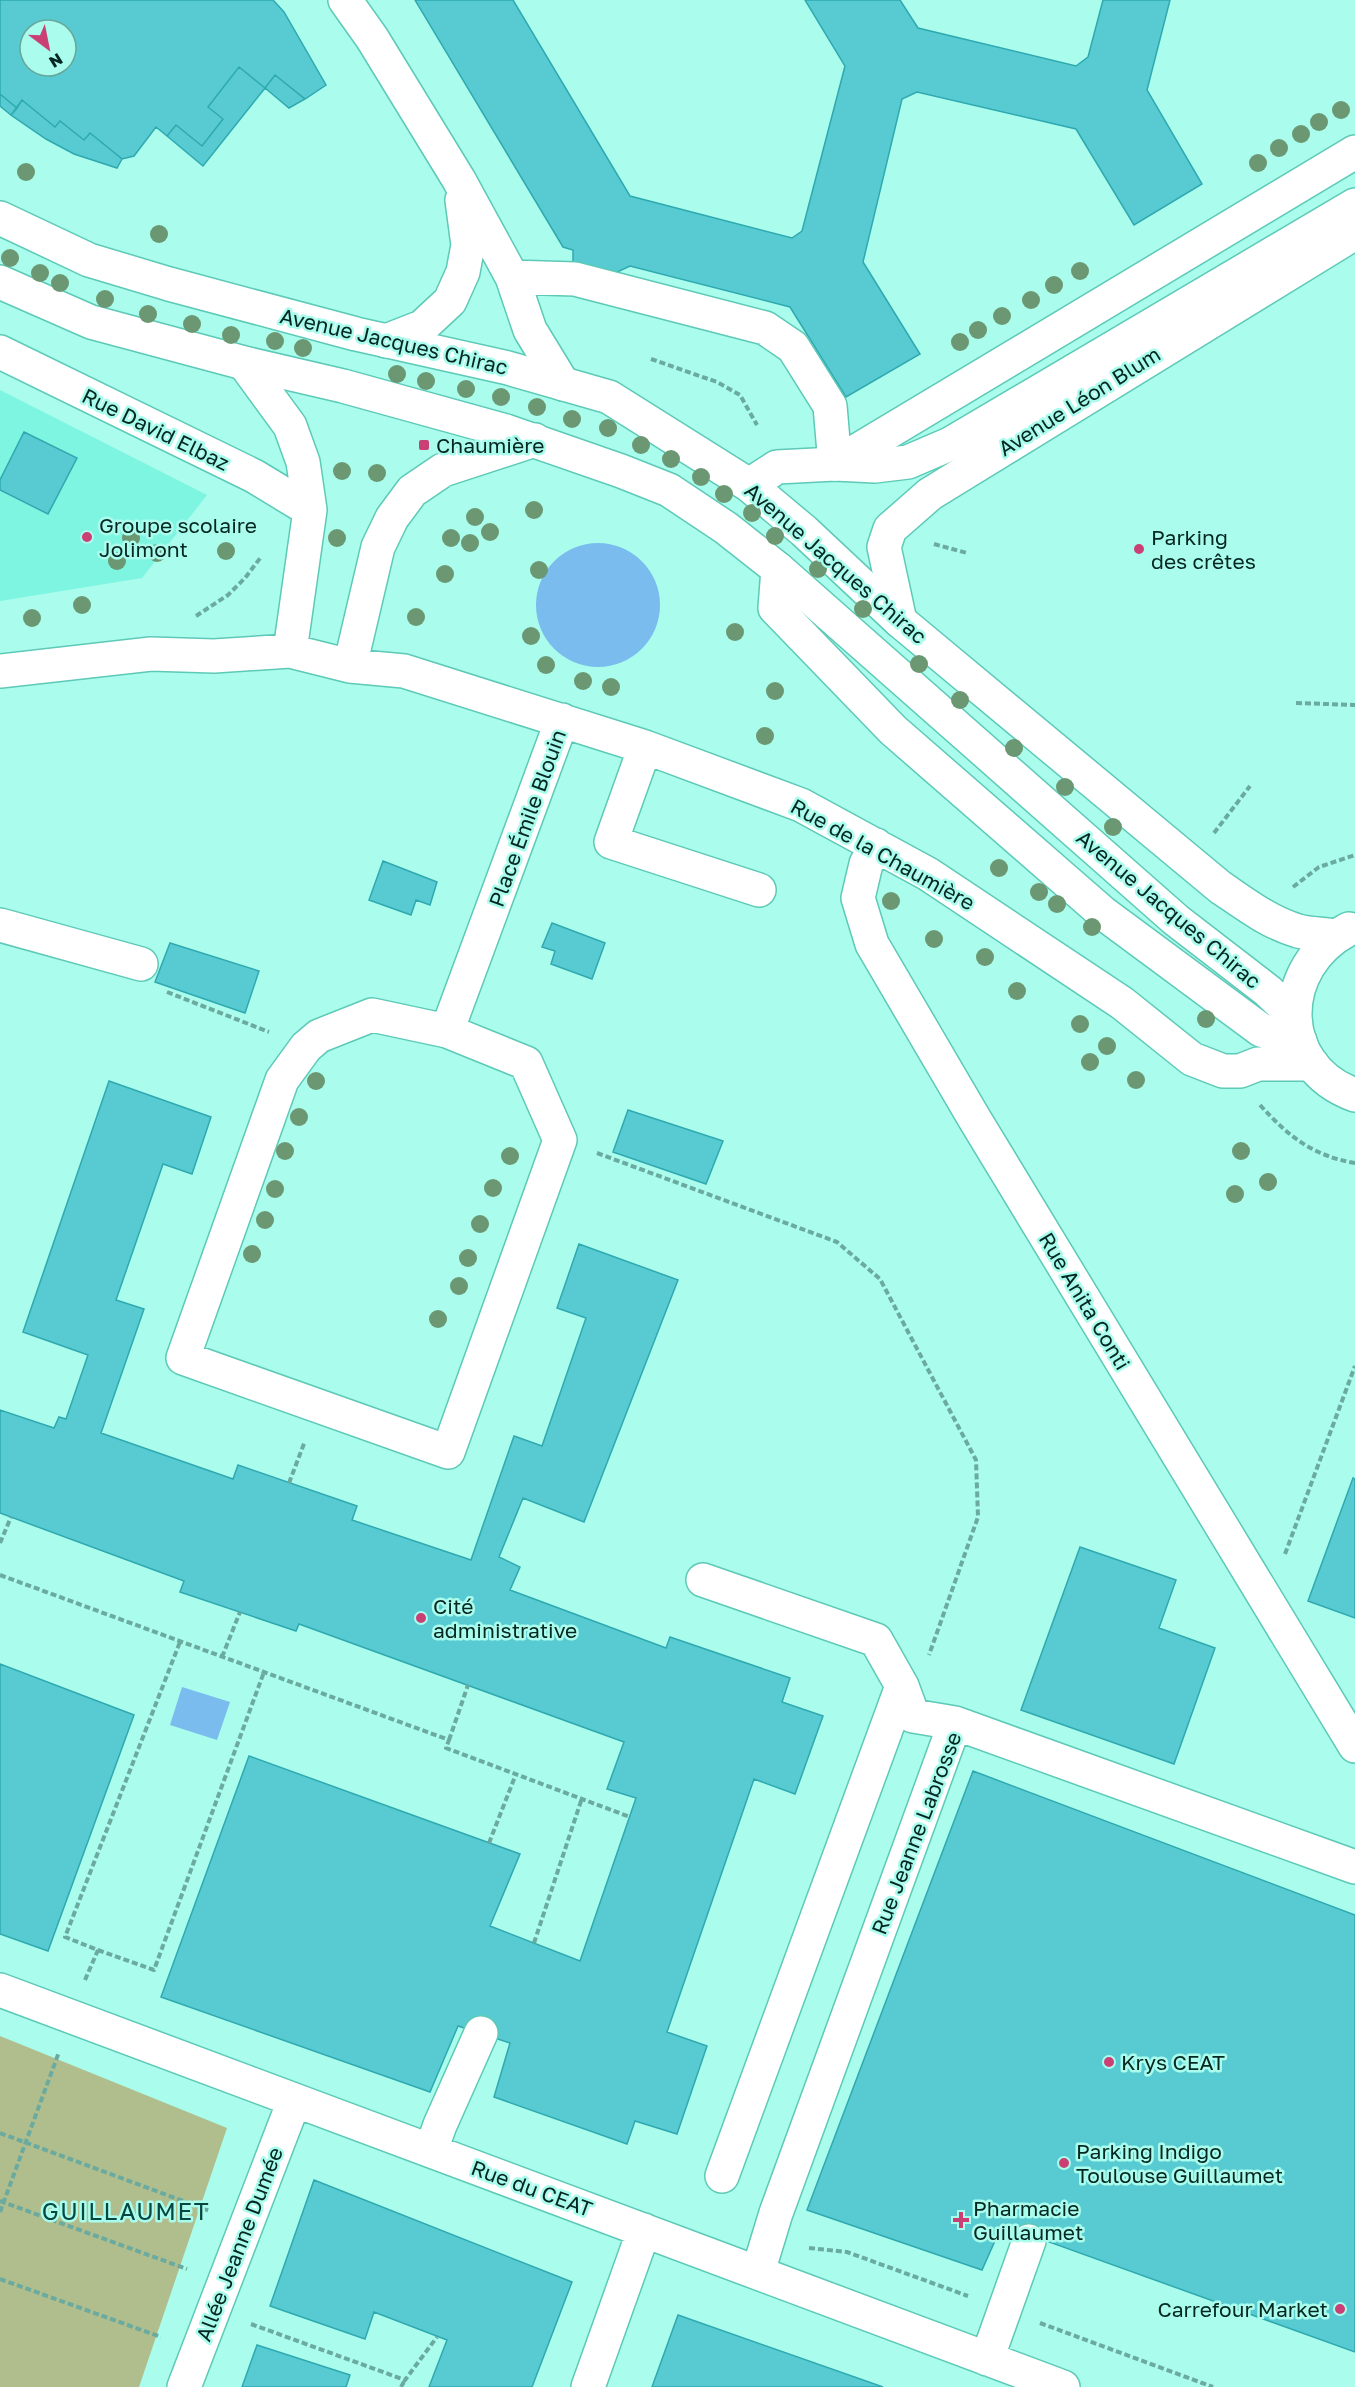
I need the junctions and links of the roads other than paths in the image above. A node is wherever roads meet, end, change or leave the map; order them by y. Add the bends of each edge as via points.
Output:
1 (345, 0) edge
2 (1355, 152) edge
3 (459, 180) junction
4 (1355, 205) edge
5 (0, 218) edge
6 (1355, 233) edge
7 (512, 277) junction
8 (0, 282) edge
9 (386, 341) junction
10 (0, 352) edge
11 (244, 363) junction
12 (563, 384) junction
13 (535, 440) junction
14 (835, 464) junction
15 (749, 486) junction
16 (310, 510) junction
17 (778, 569) junction
18 (900, 621) junction
19 (290, 651) junction
20 (350, 666) junction
21 (0, 671) edge
22 (562, 720) junction
23 (645, 747) junction
24 (876, 845) junction
25 (759, 890) dead end
26 (0, 925) edge
27 (1345, 931) edge
28 (141, 964) road end
29 (447, 1031) junction
30 (1302, 1041) junction
31 (1354, 1095) edge
32 (703, 1580) dead end
33 (902, 1686) junction
34 (955, 1723) junction
35 (1355, 1746) edge
36 (1355, 1867) edge
37 (0, 1990) edge
38 (481, 2033) dead end
39 (294, 2101) junction
40 (431, 2151) junction
41 (722, 2176) dead end
42 (644, 2230) junction
43 (1029, 2241) dead end
44 (758, 2272) junction
45 (987, 2359) junction
46 (1015, 2379) edge
47 (184, 2387) edge
48 (588, 2387) edge
49 (1064, 2387) edge

1 - 3 street
2 - 14 street, Avenue Léon Blum
3 - 7 street
3 - 9 street via 468,245 463,272 450,302 422,327
4 - 14 street, Avenue Léon Blum via 950,444 908,462 875,466
5 - 9 street, Avenue Jacques Chirac via 89,260 231,302
6 - 18 street, Avenue Léon Blum via 930,494 890,529 884,547
7 - 12 street via 530,330
7 - 14 street via 575,279 765,328 793,347 830,406
8 - 11 street, Avenue Jacques Chirac via 91,322
9 - 12 street, Avenue Jacques Chirac
10 - 16 street, Rue David Elbaz via 254,476
11 - 13 street, Avenue Jacques Chirac via 343,386
11 - 16 street via 290,426 303,462
12 - 15 street, Avenue Jacques Chirac via 609,398
13 - 17 street, Avenue Jacques Chirac via 669,490
13 - 20 street via 443,470 412,491 392,518 378,547
14 - 15 street, Avenue Léon Blum via 777,467
15 - 18 street, Avenue Jacques Chirac via 804,531
16 - 19 street
17 - 30 street, Avenue Jacques Chirac via 1176,920 1268,991
17 - 30 street via 776,608 893,730 1103,913 1261,1030
18 - 27 street, Avenue Jacques Chirac via 1220,887 1263,917 1300,932
19 - 20 street, Rue de la Chaumière
19 - 21 street, Rue de la Chaumière via 214,656 151,654
20 - 22 street, Rue de la Chaumière via 404,671
22 - 23 street, Rue de la Chaumière
22 - 29 street, Place Émile Blouin
23 - 24 street, Rue de la Chaumière via 801,805
23 - 25 street via 611,842
24 - 30 street, Rue de la Chaumière via 937,880 1122,1003 1192,1059 1223,1071 1240,1071
24 - 35 street, Rue Anita Conti via 866,864 858,898 872,944
26 - 28 street
27 - 30 street via 1317,951 1304,971 1296,994
29 - 29 street via 526,1062 560,1140 448,1452 183,1358 282,1080 306,1047 319,1036 372,1015
30 - 31 street, Avenue Jacques Chirac via 1337,1087
32 - 33 street via 876,1640
33 - 34 street via 914,1716
33 - 41 street
34 - 36 street, Rue Jeanne Labrosse
34 - 44 street, Rue Jeanne Labrosse
37 - 39 street, Rue du CEAT
38 - 40 street
39 - 40 street, Rue du CEAT
39 - 47 street, Allée Jeanne Dumée
40 - 42 street, Rue du CEAT
42 - 44 street, Rue du CEAT
42 - 48 street
43 - 45 street
44 - 45 street, Rue du CEAT
45 - 46 street, Rue du CEAT
46 - 49 street, Rue du CEAT

